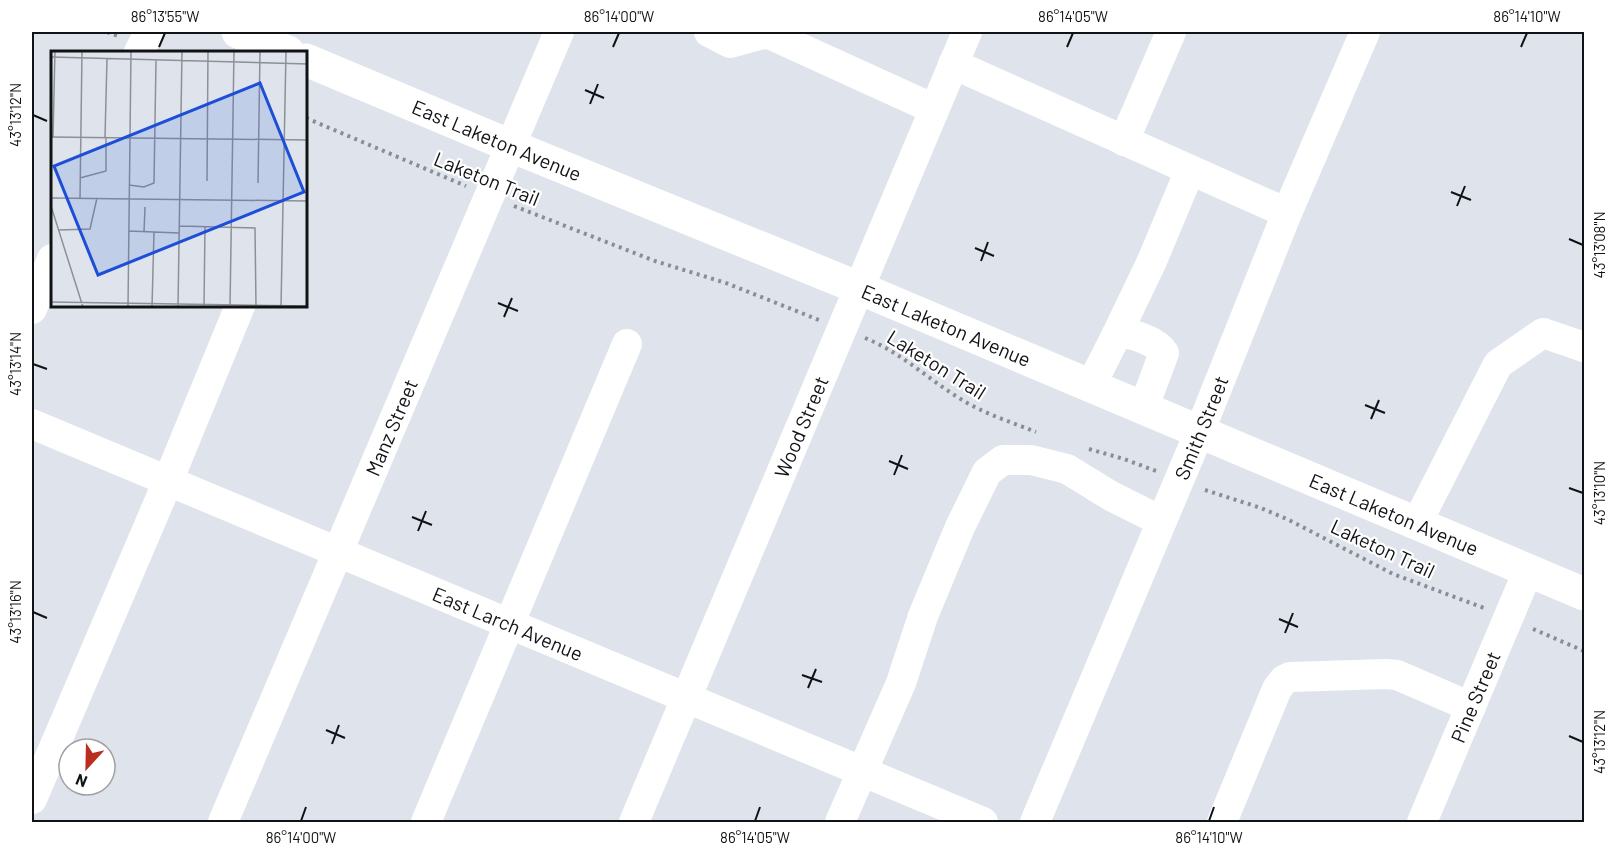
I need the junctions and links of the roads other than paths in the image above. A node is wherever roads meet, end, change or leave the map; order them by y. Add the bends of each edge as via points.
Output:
1 (149, 32) edge
2 (238, 32) edge
3 (559, 32) edge
4 (709, 32) edge
5 (767, 32) edge
6 (967, 32) edge
7 (1171, 32) edge
8 (1365, 32) edge
9 (140, 51) edge
10 (286, 51) edge
11 (308, 61) edge
12 (953, 64) junction
13 (934, 109) junction
14 (1124, 141) junction
15 (511, 146) junction
16 (1190, 170) junction
17 (1287, 213) junction
18 (51, 262) edge
19 (859, 288) junction
20 (239, 308) edge
21 (32, 309) edge
22 (1117, 334) junction
23 (627, 344) dead end
24 (1584, 347) edge
25 (1090, 387) junction
26 (1143, 409) junction
27 (32, 424) edge
28 (1199, 433) junction
29 (168, 481) junction
30 (1161, 521) junction
31 (1418, 523) junction
32 (338, 553) junction
33 (1528, 571) junction
34 (1584, 594) edge
35 (509, 625) junction
36 (686, 699) junction
37 (1471, 707) junction
38 (862, 771) junction
39 (32, 799) edge
40 (223, 822) edge
41 (426, 822) edge
42 (633, 822) edge
43 (840, 822) edge
44 (983, 822) edge
45 (1035, 822) edge
46 (1222, 822) edge
47 (1422, 822) edge

1 - 9 street
2 - 10 main road
3 - 15 street, Manz Street
4 - 5 street via 730,43
5 - 13 street
6 - 12 street, Wood Street
7 - 14 street
8 - 17 street, Smith Street
11 - 15 main road, East Laketon Avenue
12 - 13 street, Wood Street
12 - 14 street
13 - 19 street, Wood Street
14 - 16 street
15 - 19 main road, East Laketon Avenue
15 - 32 street, Manz Street
16 - 17 street
16 - 22 street
17 - 28 street, Smith Street
18 - 21 street
19 - 25 main road, East Laketon Avenue
19 - 36 street, Wood Street
20 - 29 street
22 - 25 street
22 - 26 street via 1125,332 1142,338 1164,353
23 - 35 street
24 - 31 street via 1543,333 1498,364
25 - 26 main road, East Laketon Avenue
26 - 28 main road, East Laketon Avenue
27 - 29 street, East Larch Avenue
28 - 30 street, Smith Street
28 - 31 main road, East Laketon Avenue
29 - 32 street, East Larch Avenue
29 - 39 street
30 - 38 street via 1067,469 1031,460 1004,460 987,472 960,527 923,616 901,683
30 - 45 street, Smith Street
31 - 33 main road, East Laketon Avenue
32 - 35 street, East Larch Avenue
32 - 40 street, Manz Street
33 - 34 main road, East Laketon Avenue
33 - 37 street, Pine Street
35 - 36 street, East Larch Avenue
35 - 41 street
36 - 38 street, East Larch Avenue
36 - 42 street, Wood Street
37 - 46 street via 1397,675 1290,677 1277,689
37 - 47 street, Pine Street
38 - 43 street
38 - 44 street, East Larch Avenue

